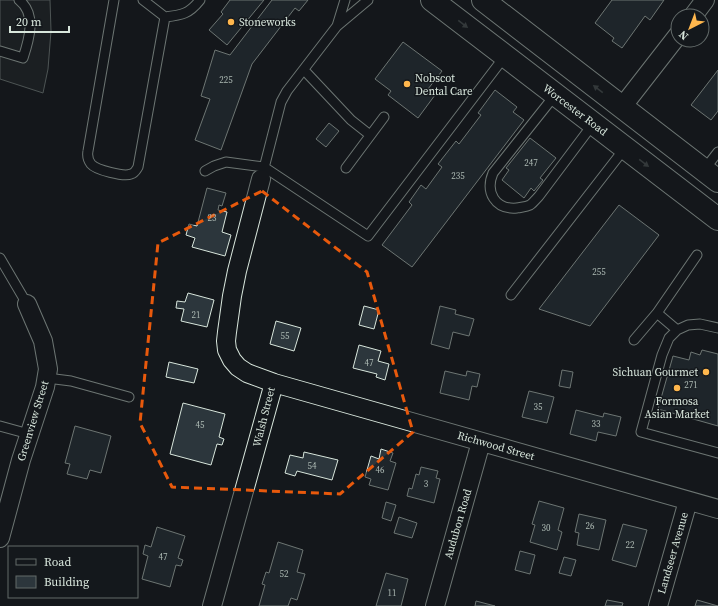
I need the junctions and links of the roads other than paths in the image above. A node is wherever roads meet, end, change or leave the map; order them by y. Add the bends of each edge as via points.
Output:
1 (19, 0) edge
2 (114, 0) edge
3 (143, 0) edge
4 (200, 0) edge
5 (345, 0) edge
6 (368, 0) edge
7 (432, 0) edge
8 (482, 0) edge
9 (165, 17) junction
10 (337, 26) junction
11 (670, 45) edge
12 (0, 51) edge
13 (505, 56) junction
14 (304, 70) junction
15 (555, 95) junction
16 (622, 107) junction
17 (384, 117) dead end
18 (593, 124) junction
19 (370, 135) junction
20 (625, 148) junction
21 (718, 152) edge
22 (346, 168) dead end
23 (205, 171) dead end
24 (262, 173) junction
25 (711, 175) edge
26 (718, 220) edge
27 (697, 255) dead end
28 (0, 258) edge
29 (511, 295) dead end
30 (27, 304) joint
31 (657, 313) junction
32 (718, 328) edge
33 (676, 330) junction
34 (634, 340) dead end
35 (47, 378) junction
36 (274, 383) junction
37 (129, 397) dead end
38 (0, 426) edge
39 (29, 434) junction
40 (481, 442) junction
41 (718, 454) edge
42 (688, 501) junction
43 (718, 509) edge
44 (0, 538) edge
45 (212, 606) edge
46 (435, 606) edge
47 (658, 606) edge

1 - 12 lane via 27,8 30,19 29,41 23,58
2 - 9 lane via 88,151 88,160 98,169 128,175 138,167
3 - 9 lane
4 - 9 lane via 184,14
5 - 10 lane
6 - 10 lane
7 -> 13 highway, Worcester Road
16 -> 8 highway
10 - 14 lane
11 - 16 street
13 - 15 highway, Worcester Road
13 - 24 lane via 368,236
14 - 19 lane via 351,120
14 - 24 lane via 281,102
15 - 18 highway, Worcester Road
15 - 18 lane via 493,173 490,181 492,192 496,202 502,207 530,205
16 - 25 highway
17 - 19 lane
18 - 20 highway, Worcester Road
19 - 22 lane
20 -> 26 highway, Worcester Road
20 - 29 lane
21 - 25 lane
23 - 24 lane via 231,162
24 - 36 street, Walsh Street via 237,271 226,341 230,355 238,367
27 - 31 lane
28 - 30 lane
30 - 35 street, Greenview Street via 43,341
31 - 33 lane
31 - 34 lane
32 - 33 lane via 694,324
33 - 41 lane via 664,349 642,432
35 - 37 lane via 71,381
35 - 39 street, Greenview Street
36 - 40 street, Richwood Street
36 - 45 street, Walsh Street
38 - 39 lane
39 - 44 street, Greenview Street
40 - 42 street, Richwood Street
40 - 46 street, Audubon Road
42 - 43 street, Richwood Street
42 - 47 street, Landseer Avenue

